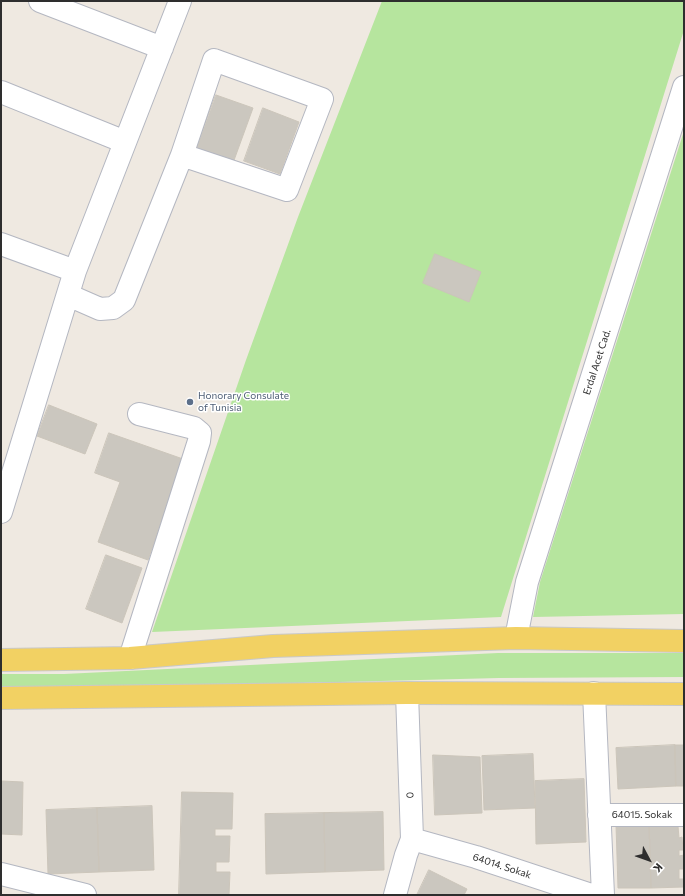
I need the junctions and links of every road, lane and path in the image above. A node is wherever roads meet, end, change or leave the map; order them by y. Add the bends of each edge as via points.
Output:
1 (40, 1) edge
2 (180, 1) edge
3 (162, 48) junction
4 (684, 87) edge
5 (1, 92) edge
6 (125, 142) junction
7 (182, 155) junction
8 (1, 244) edge
9 (75, 271) junction
10 (68, 295) junction
11 (139, 414) dead end
12 (1, 512) edge
13 (516, 638) junction
14 (684, 640) edge
15 (130, 658) junction
16 (1, 660) edge
17 (407, 693) junction
18 (594, 693) junction
19 (684, 694) edge
20 (1, 698) edge
21 (599, 815) junction
22 (684, 816) edge
23 (412, 839) junction
24 (1, 874) edge
25 (85, 895) edge
26 (395, 895) edge
27 (591, 895) edge
28 (603, 895) edge

1 - 3 street
2 - 3 street
3 - 6 street
4 - 13 street, Erdal Acet Cad. via 527,582
5 - 6 street
6 - 9 street
7 - 7 street via 287,190 322,99 214,60
7 - 10 street via 124,300 114,308 100,309
8 - 9 street
9 - 10 street
10 - 12 street
11 - 15 street via 194,428 200,433
13 - 14 main road
13 - 15 main road via 273,646
15 - 16 main road
17 - 18 main road
17 - 20 main road
17 - 23 street, 0
18 - 19 main road
18 - 21 street
21 - 22 street, 64015. Sokak
21 - 28 street
23 - 26 street, 0
23 - 27 street, 64014. Sokak
24 - 25 street

